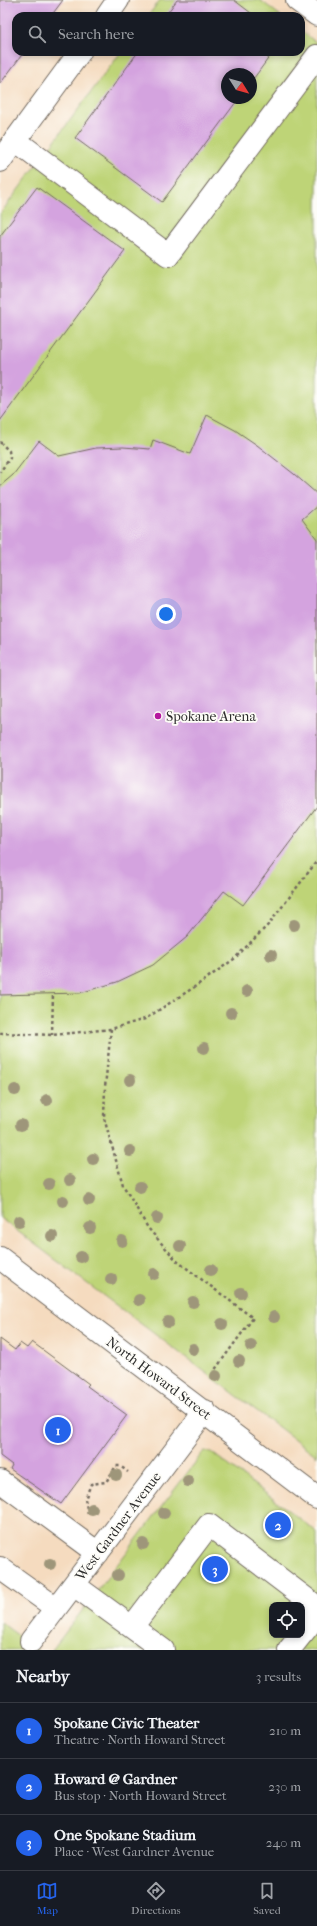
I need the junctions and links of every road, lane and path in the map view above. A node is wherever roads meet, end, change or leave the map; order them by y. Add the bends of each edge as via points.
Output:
1 (118, 0) edge
2 (297, 0) edge
3 (110, 12) edge
4 (317, 15) edge
5 (77, 56) edge
6 (317, 56) edge
7 (15, 140) junction
8 (0, 160) edge
9 (0, 442) edge
10 (0, 472) edge
11 (317, 861) edge
12 (53, 993) dead end
13 (111, 1029) junction
14 (0, 1033) edge
15 (52, 1035) junction
16 (0, 1258) edge
17 (214, 1371) dead end
18 (205, 1411) junction
19 (130, 1473) dead end
20 (0, 1481) edge
21 (317, 1498) edge
22 (89, 1520) dead end
23 (98, 1553) junction
24 (0, 1568) edge
25 (74, 1585) junction
26 (317, 1607) edge
27 (56, 1608) junction
28 (317, 1614) edge
29 (132, 1627) junction
30 (305, 1630) edge
31 (299, 1638) edge
32 (31, 1641) dead end
33 (163, 1650) edge
34 (289, 1650) edge

1 - 3 street
2 - 4 street
5 - 7 street
6 - 7 street via 168,255
7 - 8 street
9 - 10 path via 9,451 10,458
11 - 13 path via 269,924 234,959 145,1019
12 - 15 path
13 - 15 path
13 - 17 path via 104,1118 123,1185 148,1228 177,1261 253,1318
14 - 15 path
16 - 18 street, North Howard Street
18 - 21 street, North Howard Street
18 - 23 street, West Gardner Avenue
19 - 22 path via 116,1466 106,1482 92,1484 85,1499
20 - 23 street
23 - 25 street, West Gardner Avenue
24 - 27 street
25 - 27 street, West Gardner Avenue
25 - 29 street
26 - 29 street via 209,1525
27 - 32 street, West Gardner Avenue
28 - 30 street
29 - 33 street
31 - 34 street

